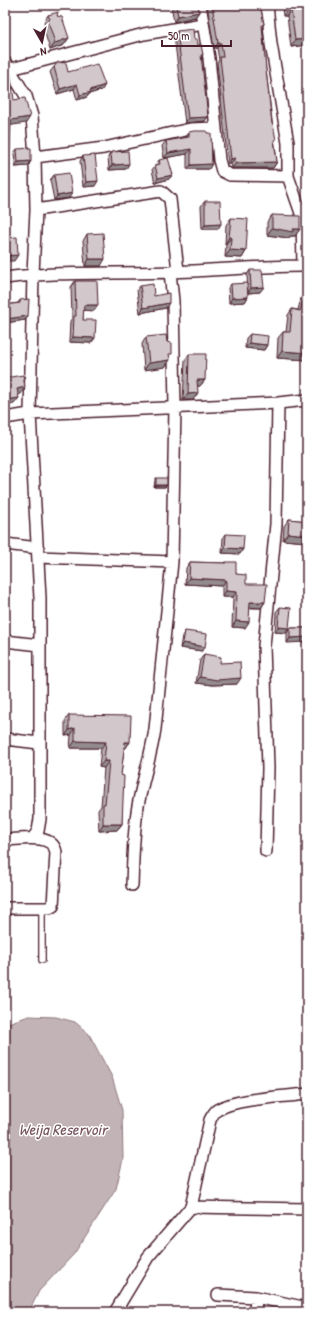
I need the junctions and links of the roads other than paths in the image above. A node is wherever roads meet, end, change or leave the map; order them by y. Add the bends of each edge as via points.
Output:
1 (200, 5) edge
2 (267, 5) edge
3 (203, 24) junction
4 (8, 65) edge
5 (216, 128) junction
6 (35, 157) junction
7 (288, 176) junction
8 (36, 210) junction
9 (174, 272) junction
10 (33, 274) junction
11 (5, 278) edge
12 (307, 400) edge
13 (278, 403) junction
14 (175, 407) junction
15 (30, 414) junction
16 (5, 418) edge
17 (5, 544) edge
18 (38, 552) junction
19 (172, 562) junction
20 (5, 641) edge
21 (40, 645) junction
22 (5, 740) edge
23 (39, 743) junction
24 (33, 838) junction
25 (5, 840) edge
26 (266, 850) dead end
27 (132, 885) dead end
28 (5, 908) edge
29 (42, 908) junction
30 (42, 960) dead end
31 (307, 1094) edge
32 (192, 1207) junction
33 (307, 1209) edge
34 (218, 1295) dead end
35 (256, 1297) junction
36 (307, 1308) edge
37 (115, 1312) edge
38 (255, 1312) edge

1 - 3 street
2 - 7 street via 288,143
3 - 4 street via 144,34
3 - 5 street
4 - 6 street via 26,96 32,116
5 - 6 street via 190,130 104,148
5 - 7 street via 222,171 230,175
6 - 8 street
7 - 9 street via 302,216 303,266
8 - 9 street via 161,190 170,199
8 - 10 street
9 - 10 street
9 - 14 street
10 - 11 street
10 - 15 street
12 - 13 street
13 - 14 street
13 - 26 street via 276,524 264,646 268,768
14 - 15 street
14 - 19 street
15 - 16 street
15 - 18 street
17 - 18 street
18 - 19 street
18 - 21 street
19 - 27 street via 155,729 138,804 134,836
20 - 21 street
21 - 23 street
22 - 23 street
23 - 24 street via 40,819 38,831
24 - 25 street
24 - 29 street via 51,841 56,852 53,906
28 - 29 street
29 - 30 lane
31 - 32 street via 243,1102 216,1111 210,1120
32 - 33 street
32 - 37 street via 148,1257
34 - 35 street
35 - 36 street
35 - 38 street

